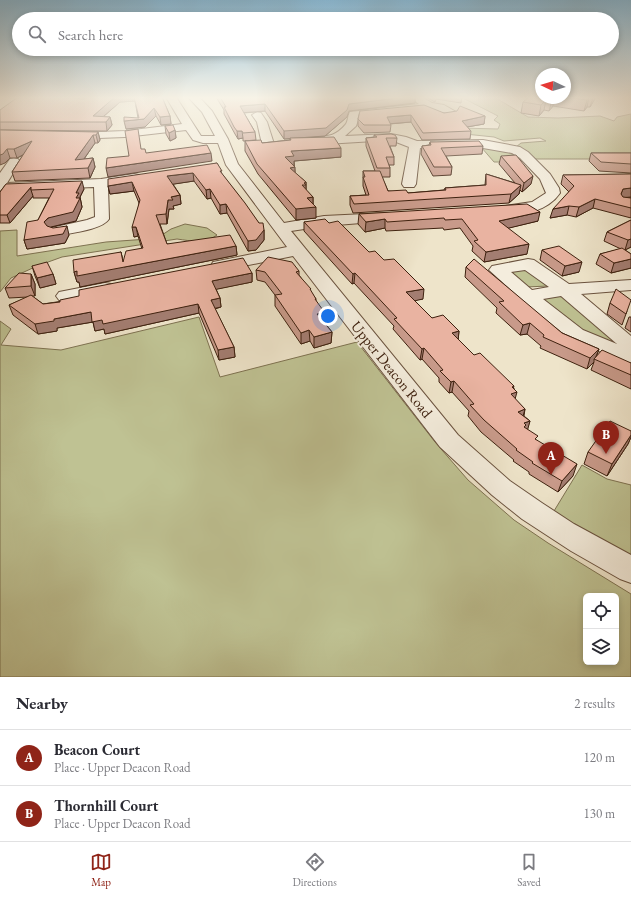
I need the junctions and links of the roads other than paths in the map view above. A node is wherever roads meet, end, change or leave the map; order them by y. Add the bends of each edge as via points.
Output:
1 (167, 129) edge
2 (192, 129) edge
3 (216, 129) edge
4 (266, 129) edge
5 (347, 129) edge
6 (58, 136) edge
7 (333, 140) junction
8 (298, 142) edge
9 (415, 144) junction
10 (254, 145) edge
11 (227, 152) junction
12 (14, 162) dead end
13 (144, 177) edge
14 (544, 177) junction
15 (560, 177) dead end
16 (0, 183) edge
17 (101, 183) junction
18 (409, 184) dead end
19 (0, 187) edge
20 (490, 211) edge
21 (395, 216) edge
22 (280, 228) junction
23 (56, 231) edge
24 (297, 250) junction
25 (207, 268) edge
26 (631, 285) edge
27 (117, 286) edge
28 (565, 290) junction
29 (65, 296) dead end
30 (528, 296) junction
31 (631, 346) edge
32 (631, 358) edge
33 (631, 570) edge

1 - 6 street via 110,135
2 - 11 street via 197,138
3 - 11 street, Upper Deacon Road
4 - 10 street via 274,143
5 - 7 street
7 - 8 street
7 - 9 street via 391,137
9 - 14 street via 482,144 507,147 524,155
9 - 18 street
11 - 22 street, Upper Deacon Road
12 - 16 street
13 - 17 street
14 - 15 street
14 - 20 street via 552,188 553,193 549,199 541,204 522,208
17 - 19 street
17 - 23 street via 102,219 91,224
21 - 22 street via 324,221
22 - 24 street, Upper Deacon Road
24 - 25 street
24 - 33 street, Upper Deacon Road via 449,441 533,512 580,543
26 - 28 street
27 - 29 street
28 - 30 street
28 - 30 street via 528,264 498,270
28 - 31 street
30 - 32 street via 576,334

